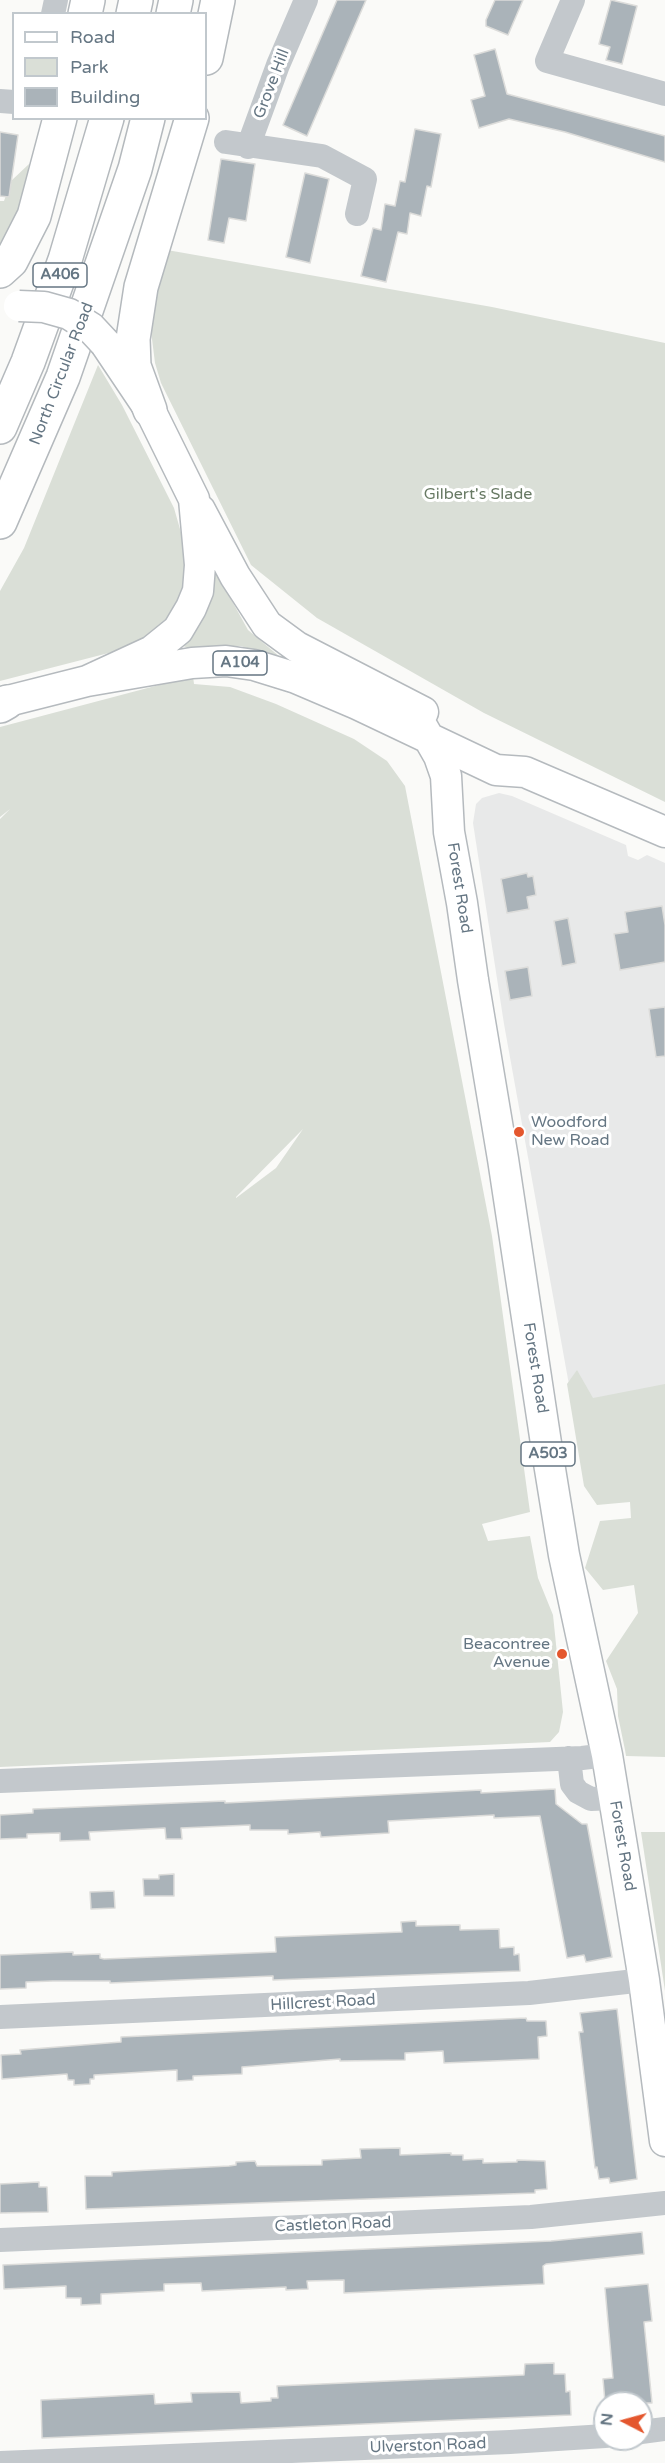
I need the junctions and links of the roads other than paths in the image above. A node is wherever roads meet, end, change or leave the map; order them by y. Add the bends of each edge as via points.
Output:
1 (218, 0) edge
2 (306, 0) edge
3 (573, 0) edge
4 (207, 52) edge
5 (665, 94) edge
6 (59, 120) edge
7 (106, 120) edge
8 (147, 120) edge
9 (191, 120) edge
10 (357, 214) dead end
11 (0, 271) edge
12 (9, 308) edge
13 (150, 411) junction
14 (0, 427) edge
15 (194, 499) junction
16 (0, 522) edge
17 (87, 681) junction
18 (2, 704) edge
19 (398, 711) junction
20 (428, 737) junction
21 (496, 771) junction
22 (525, 772) junction
23 (449, 817) junction
24 (665, 832) edge
25 (607, 1755) junction
26 (569, 1758) junction
27 (0, 1781) edge
28 (614, 1798) junction
29 (645, 1980) junction
30 (0, 2017) edge
31 (665, 2141) edge
32 (665, 2203) edge
33 (0, 2240) edge
34 (593, 2437) edge
35 (0, 2463) edge

1 - 4 highway
2 - 10 street, Grove Hill via 237,145 322,156 365,179
3 - 5 street via 547,61
6 - 11 highway, A406 via 34,216 11,261
7 - 14 highway, A406 via 66,260
8 - 16 highway, North Circular Road / A406 via 135,169 63,377
9 - 13 highway via 141,287 133,339 134,366
12 - 13 main road, bridge via 44,307 69,314 91,328
13 - 15 main road
15 - 17 main road via 200,569 198,591 188,615 160,646
15 - 19 main road, A104 via 235,576 267,624
17 - 18 main road
17 - 19 main road, A104 via 226,661 254,665
19 - 20 main road, Forest Road / A503
19 - 22 main road, A104 via 502,751
19 - 23 main road, A503 via 408,740
20 - 21 main road, A104
20 - 23 main road, Forest Road / A503 via 446,776
21 - 22 main road, A104
21 - 23 main road via 456,794
22 - 24 main road, A104
23 - 25 main road, Forest Road / A503 via 564,1555
25 - 26 street
25 - 28 main road, Forest Road / A503
26 - 27 street
26 - 28 street via 572,1784 578,1792 591,1799
28 - 29 main road, Forest Road / A503
29 - 30 street, Hillcrest Road via 529,1993
29 - 31 main road, Forest Road / A503
32 - 33 street, Castleton Road via 531,2217
34 - 35 street, Ulverston Road

